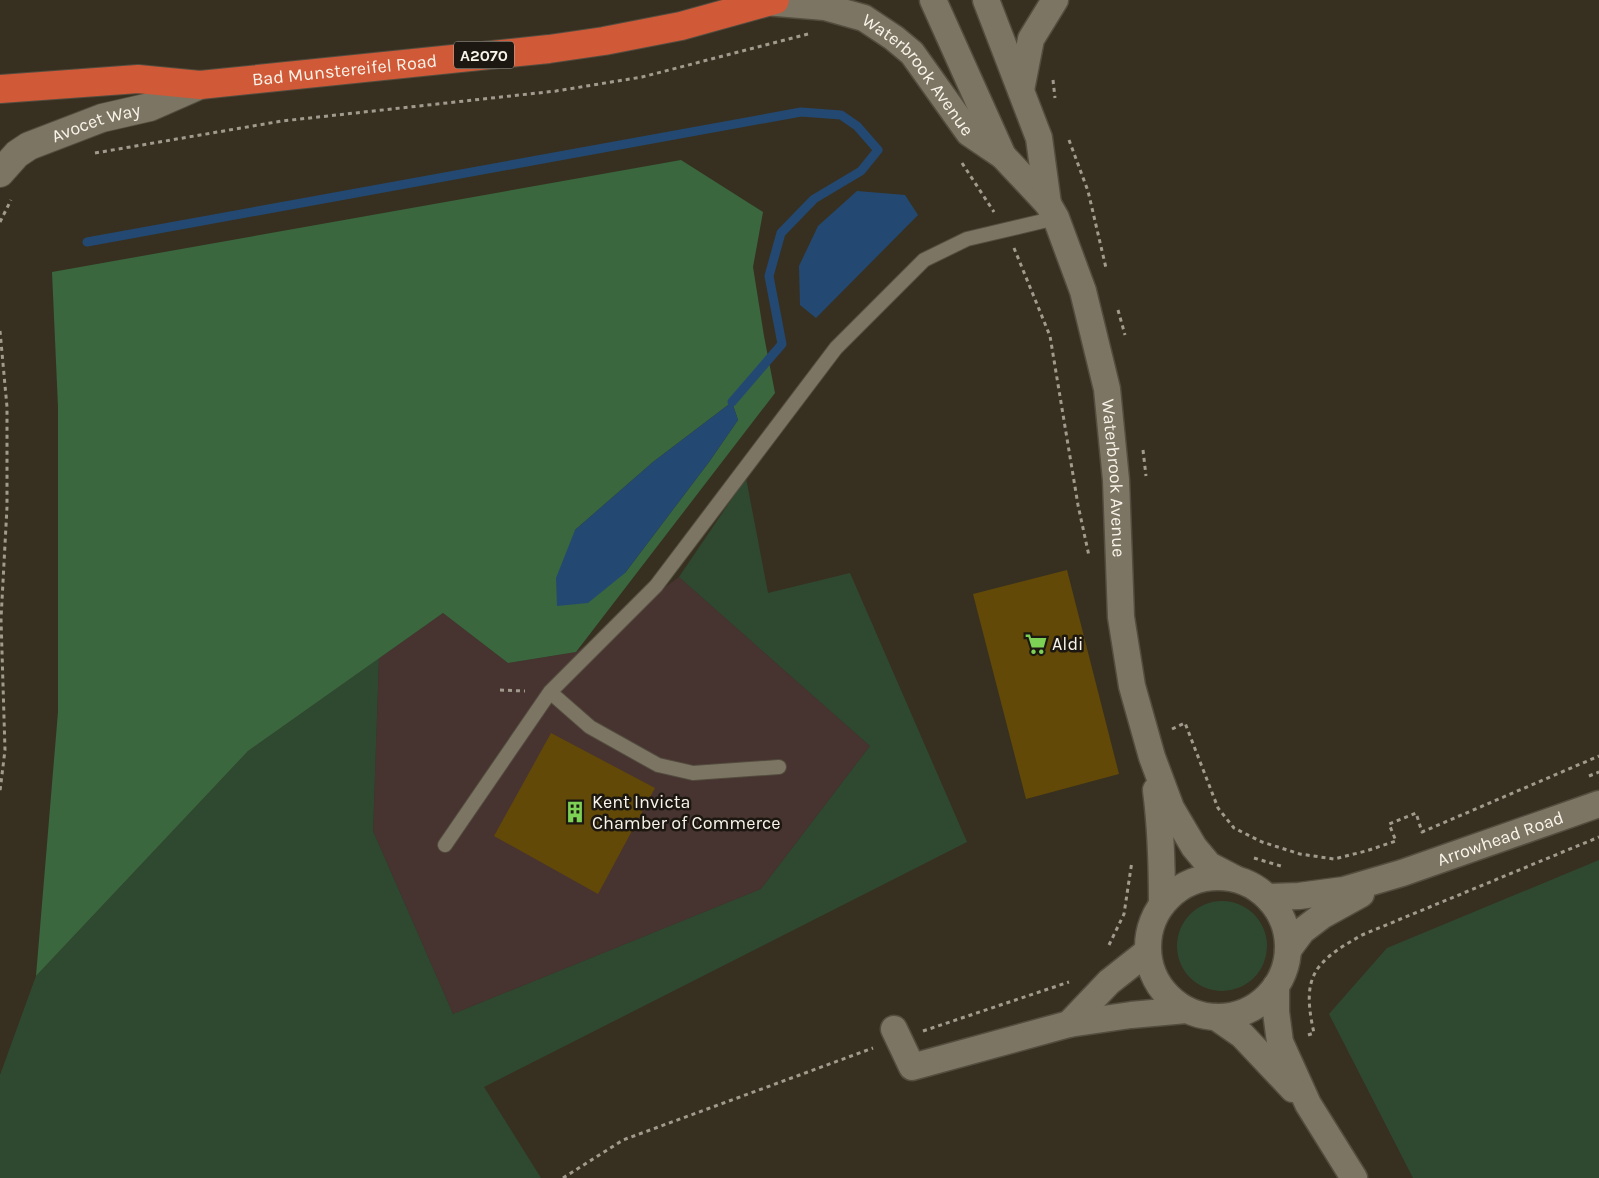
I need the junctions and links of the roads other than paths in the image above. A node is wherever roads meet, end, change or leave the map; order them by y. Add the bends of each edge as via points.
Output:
1 (933, 0) edge
2 (986, 0) edge
3 (1055, 0) edge
4 (770, 1) edge
5 (200, 85) junction
6 (0, 89) edge
7 (1021, 90) junction
8 (1004, 156) junction
9 (0, 172) edge
10 (1052, 211) junction
11 (550, 692) junction
12 (1152, 757) junction
13 (779, 767) dead end
14 (1599, 804) edge
15 (445, 845) dead end
16 (1402, 873) junction
17 (1234, 878) junction
18 (1268, 897) junction
19 (1162, 904) junction
20 (1288, 950) junction
21 (1147, 952) junction
22 (1276, 986) junction
23 (1186, 1010) junction
24 (1216, 1017) junction
25 (1070, 1024) junction
26 (894, 1029) dead end
27 (1308, 1104) junction
28 (1354, 1178) edge

1 - 8 street, Waterbrook Avenue
2 - 7 street, Waterbrook Avenue
3 - 7 street via 1031,39
4 - 5 highway, Bad Munstereifel Road / A2070 via 682,26 604,41
4 - 8 street, Waterbrook Avenue via 825,7 864,18 912,53 969,133
5 - 6 highway, Bad Munstereifel Road / A2070 via 138,79
5 - 9 street, Avocet Way via 150,107 102,118 29,146
7 - 10 street, Waterbrook Avenue via 1039,138
8 - 10 street, Waterbrook Avenue
10 - 11 lane via 1006,229 968,239 924,260 836,348 656,586
10 - 12 street, Waterbrook Avenue via 1083,291 1107,389 1116,480 1121,617 1132,686
11 - 13 lane via 590,727 658,765 693,774
11 - 15 lane
12 - 17 street, Waterbrook Avenue via 1172,808 1194,847 1209,865
12 - 19 street, Waterbrook Avenue via 1160,822
14 - 16 street, Arrowhead Road
16 - 18 street, Arrowhead Road via 1344,890
16 - 20 street, Arrowhead Road via 1323,915 1302,931
17 - 18 street
17 - 19 street via 1202,878 1173,893
18 - 20 street via 1284,921
19 - 21 street via 1153,918
20 - 22 street via 1287,962
21 - 23 street via 1159,986
21 - 25 street via 1109,982
22 - 24 street via 1250,1010
22 - 27 street via 1280,1042
23 - 24 street
23 - 25 street
24 - 27 street via 1242,1035
25 - 26 street via 912,1067
27 - 28 street

